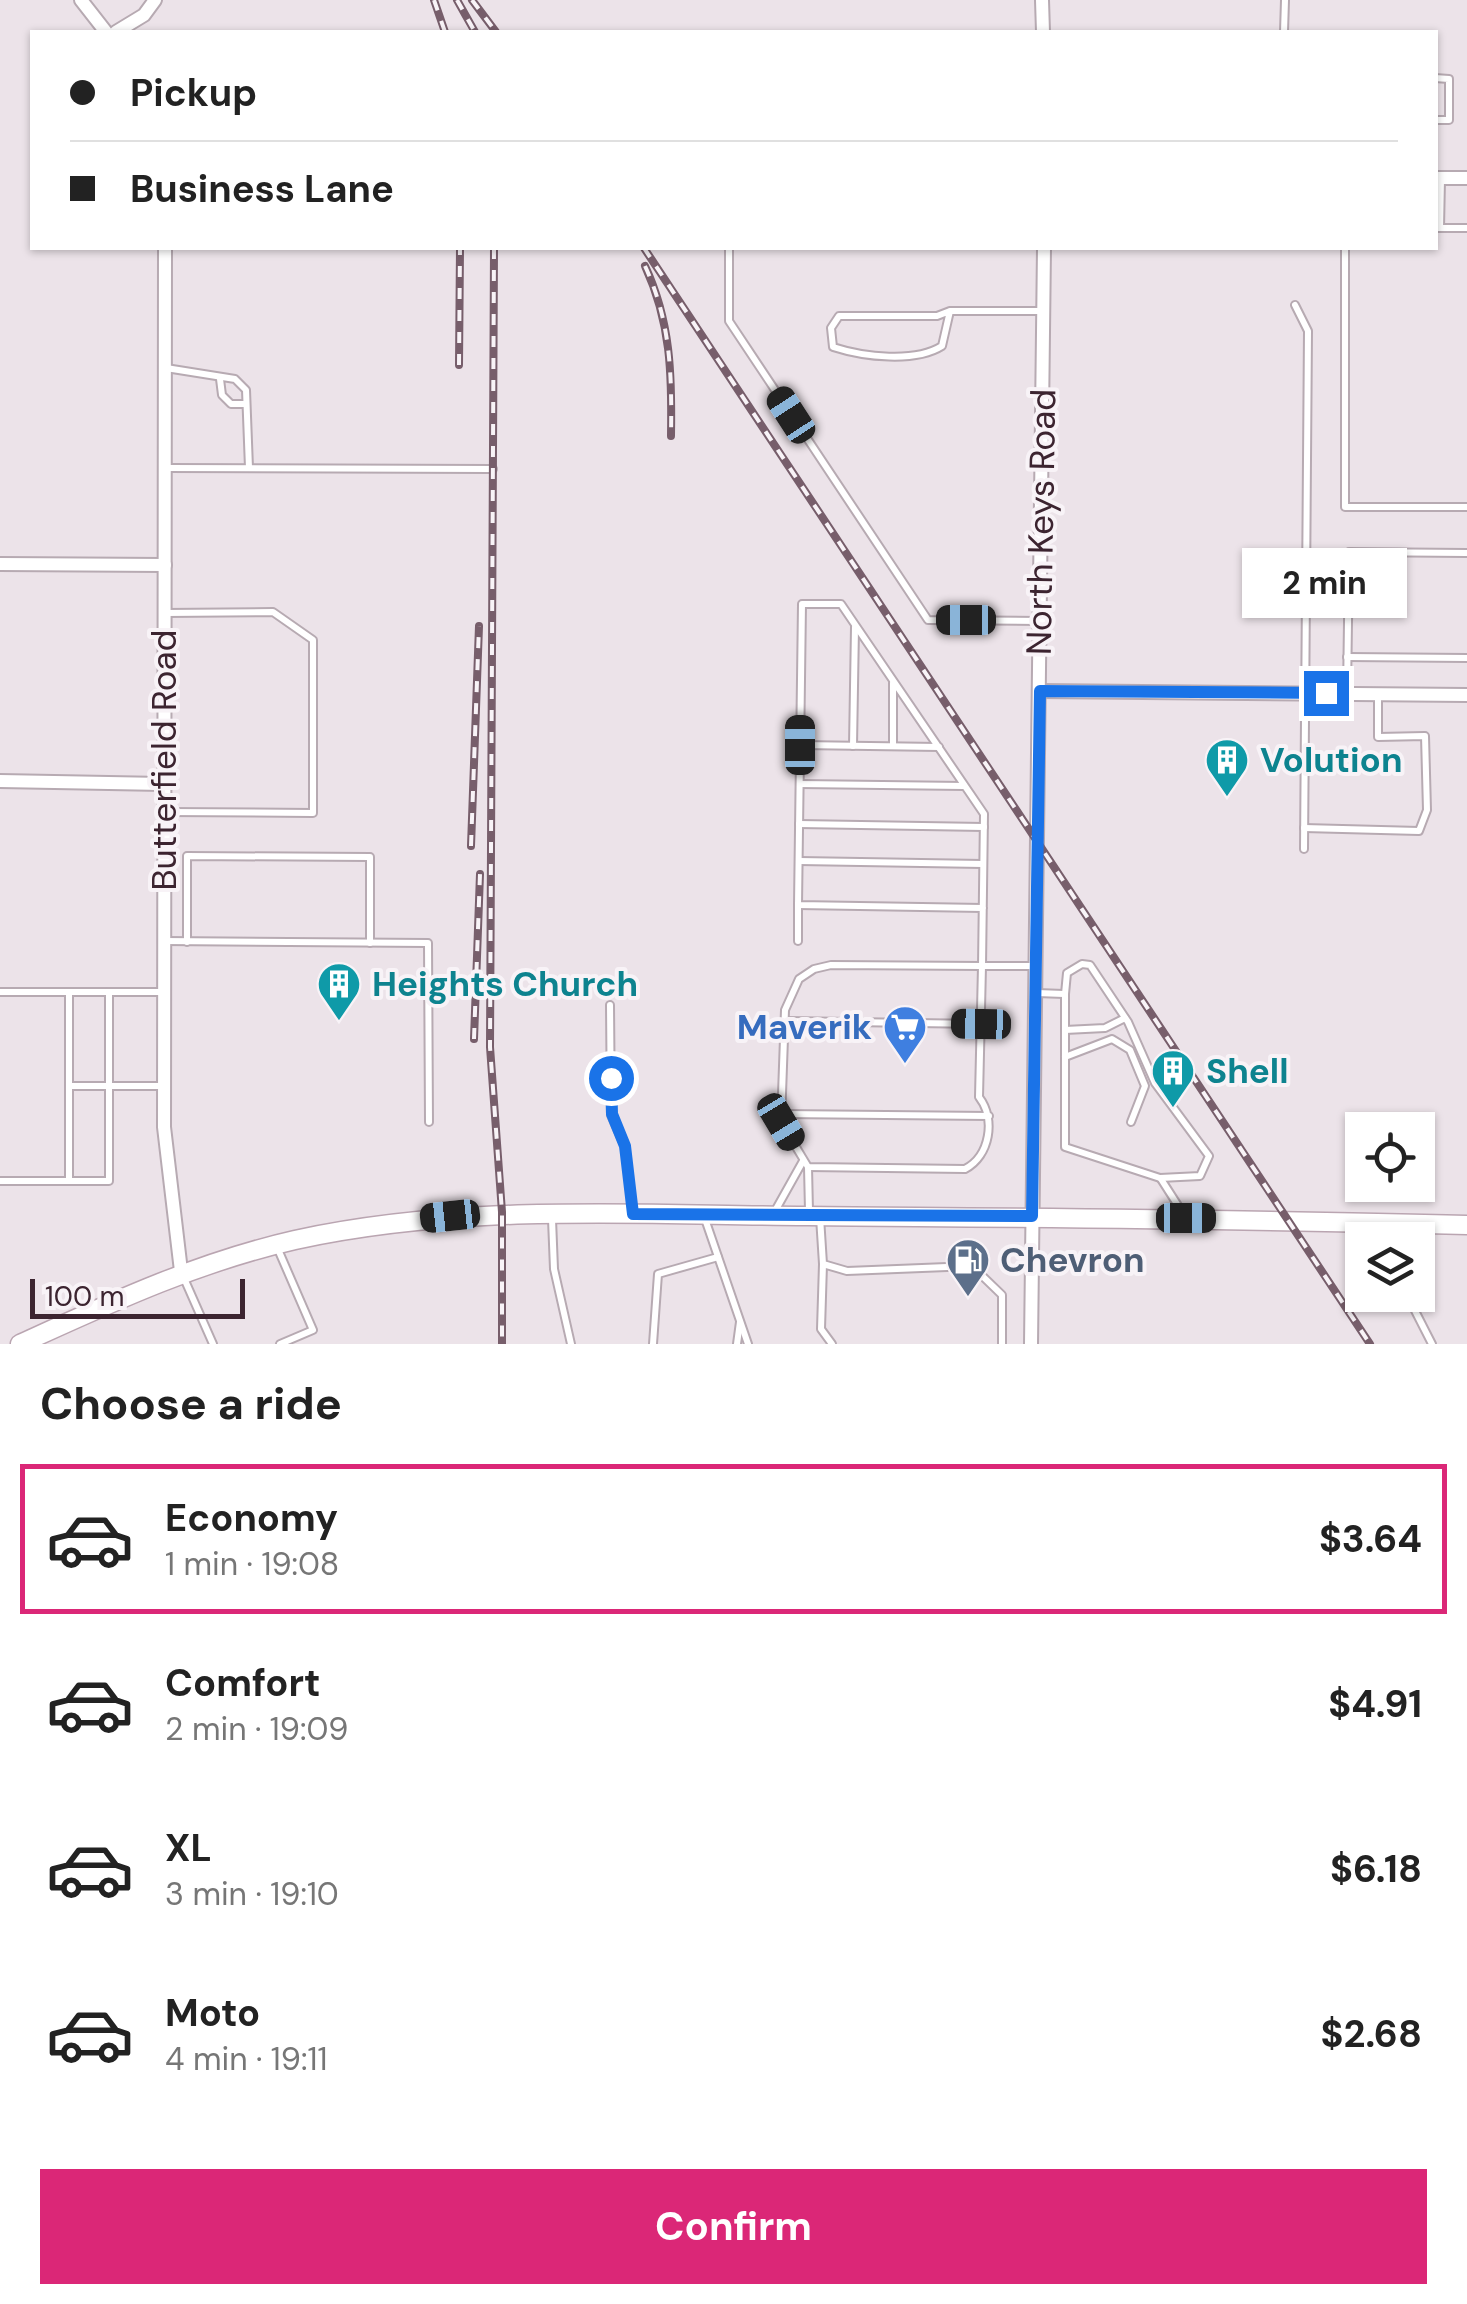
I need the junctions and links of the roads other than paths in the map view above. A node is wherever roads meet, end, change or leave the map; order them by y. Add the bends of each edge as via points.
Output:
1 (80, 0) edge
2 (155, 0) edge
3 (1042, 0) edge
4 (1284, 0) edge
5 (104, 30) edge
6 (119, 30) edge
7 (1042, 30) edge
8 (1284, 30) edge
9 (1438, 78) edge
10 (1438, 120) edge
11 (1438, 178) edge
12 (1467, 178) edge
13 (1438, 228) edge
14 (1467, 228) edge
15 (165, 250) edge
16 (729, 250) edge
17 (1044, 250) edge
18 (1344, 250) edge
19 (1295, 305) dead end
20 (950, 312) junction
21 (1043, 312) junction
22 (165, 368) junction
23 (220, 379) junction
24 (244, 404) junction
25 (166, 468) junction
26 (249, 468) junction
27 (493, 469) dead end
28 (1467, 507) edge
29 (1467, 553) edge
30 (0, 564) edge
31 (165, 564) junction
32 (165, 613) junction
33 (1040, 621) junction
34 (854, 624) junction
35 (1347, 657) junction
36 (1467, 658) edge
37 (894, 682) junction
38 (1040, 691) junction
39 (1306, 693) junction
40 (1347, 694) junction
41 (1378, 694) junction
42 (1467, 694) edge
43 (800, 745) junction
44 (853, 746) junction
45 (893, 746) junction
46 (939, 747) junction
47 (0, 781) edge
48 (163, 784) junction
49 (800, 784) junction
50 (964, 786) junction
51 (163, 812) junction
52 (799, 824) junction
53 (984, 827) junction
54 (1304, 828) junction
55 (1304, 850) dead end
56 (799, 862) junction
57 (983, 864) junction
58 (798, 905) junction
59 (982, 908) junction
60 (798, 941) dead end
61 (164, 942) junction
62 (187, 942) junction
63 (370, 943) junction
64 (982, 966) junction
65 (1036, 966) junction
66 (0, 992) edge
67 (69, 992) junction
68 (109, 992) junction
69 (164, 992) junction
70 (1036, 993) junction
71 (1065, 994) junction
72 (610, 1005) dead end
73 (1126, 1018) junction
74 (785, 1021) junction
75 (981, 1024) junction
76 (1065, 1030) junction
77 (1065, 1057) junction
78 (69, 1086) junction
79 (109, 1086) junction
80 (164, 1086) junction
81 (782, 1114) junction
82 (989, 1116) junction
83 (429, 1122) dead end
84 (1131, 1122) dead end
85 (806, 1164) junction
86 (1160, 1178) junction
87 (0, 1181) edge
88 (69, 1181) junction
89 (551, 1212) junction
90 (633, 1214) junction
91 (704, 1214) junction
92 (772, 1216) junction
93 (814, 1216) junction
94 (1032, 1216) junction
95 (1186, 1218) junction
96 (1467, 1226) edge
97 (1435, 1228) edge
98 (1345, 1229) edge
99 (276, 1246) junction
100 (718, 1256) junction
101 (822, 1264) junction
102 (181, 1271) junction
103 (1416, 1312) edge
104 (740, 1321) junction
105 (20, 1344) edge
106 (213, 1344) edge
107 (280, 1344) edge
108 (571, 1344) edge
109 (653, 1344) edge
110 (737, 1344) edge
111 (748, 1344) edge
112 (832, 1344) edge
113 (1002, 1344) edge
114 (1031, 1344) edge
115 (1432, 1344) edge

1 - 5 street
2 - 6 street
3 - 7 street
4 - 8 lane
9 - 10 lane via 1449,78 1449,106 1448,120
11 - 12 street
13 - 14 lane
15 - 22 street, Butterfield Road
16 - 33 lane via 728,320 928,620
17 - 21 street, North Keys Road
18 - 28 lane via 1344,507
19 - 39 lane via 1308,331
20 - 20 lane via 942,346 926,356 833,347 831,328 839,316
20 - 21 lane
21 - 33 street, North Keys Road
22 - 23 lane
22 - 25 street, Butterfield Road
23 - 24 lane via 222,395
23 - 24 lane via 235,379 246,390
24 - 26 lane
25 - 26 lane
25 - 31 street, Butterfield Road
26 - 27 lane
29 - 35 lane via 1348,552
30 - 31 street
31 - 32 street, Butterfield Road
32 - 48 street, Butterfield Road
32 - 51 lane via 273,612 314,640 313,794 312,813
33 - 38 street, North Keys Road
34 - 37 lane
34 - 43 lane via 841,604 802,604
34 - 44 lane
35 - 36 lane
35 - 40 lane
37 - 45 lane
37 - 46 lane
38 - 39 street
38 - 65 street, North Keys Road
39 - 40 street
39 - 54 lane
40 - 41 street
41 - 42 street
41 - 54 lane via 1378,737 1425,736 1427,810 1420,831
43 - 44 lane
43 - 49 lane
44 - 45 lane
45 - 46 lane
46 - 50 lane
47 - 48 street
48 - 51 street, Butterfield Road
49 - 50 lane
49 - 52 lane
50 - 53 lane via 984,814
51 - 61 street, Butterfield Road
52 - 53 lane
52 - 56 lane
53 - 57 lane
54 - 55 lane
56 - 57 lane
56 - 58 lane
57 - 59 lane
58 - 59 lane
58 - 60 lane
59 - 64 lane
61 - 62 lane
61 - 69 street, Butterfield Road
62 - 63 lane
62 - 63 lane via 187,856 370,857
63 - 83 lane via 428,943
64 - 65 lane
64 - 74 lane via 814,969 790,995
64 - 75 lane
65 - 70 street, North Keys Road
66 - 67 lane
67 - 68 lane
67 - 78 lane
68 - 69 lane
68 - 79 lane
69 - 80 street, Butterfield Road
70 - 71 lane
70 - 94 street, North Keys Road
71 - 73 lane via 1067,973 1090,965
71 - 76 lane
72 - 90 lane via 612,1114 625,1146
73 - 76 lane via 1105,1028
73 - 86 lane via 1154,1082 1208,1156 1200,1176
74 - 75 lane
74 - 81 lane
75 - 82 lane via 980,1097
76 - 77 lane
77 - 84 lane via 1112,1038 1130,1050 1145,1086
77 - 86 lane via 1064,1147
78 - 79 lane
78 - 88 lane
79 - 80 lane
79 - 88 lane via 109,1181
80 - 102 street, Butterfield Road
81 - 82 lane
81 - 85 lane
82 - 85 lane via 981,1159 965,1169
85 - 92 lane
85 - 93 lane
86 - 95 lane
87 - 88 lane
89 - 90 main road
89 - 99 main road via 396,1222
89 - 108 lane via 554,1268
90 - 91 main road
91 - 92 main road
91 - 100 lane
92 - 93 main road
93 - 94 main road
93 - 101 lane
94 - 95 main road
94 - 114 street, North Keys Road
95 - 98 main road
96 - 97 main road
99 - 102 main road
99 - 107 lane via 314,1330
100 - 104 lane
100 - 109 lane via 658,1274
101 - 112 lane via 820,1329
101 - 113 lane via 846,1271 972,1266 1002,1295
102 - 105 main road
102 - 106 lane
103 - 115 lane
104 - 110 lane
104 - 111 lane

